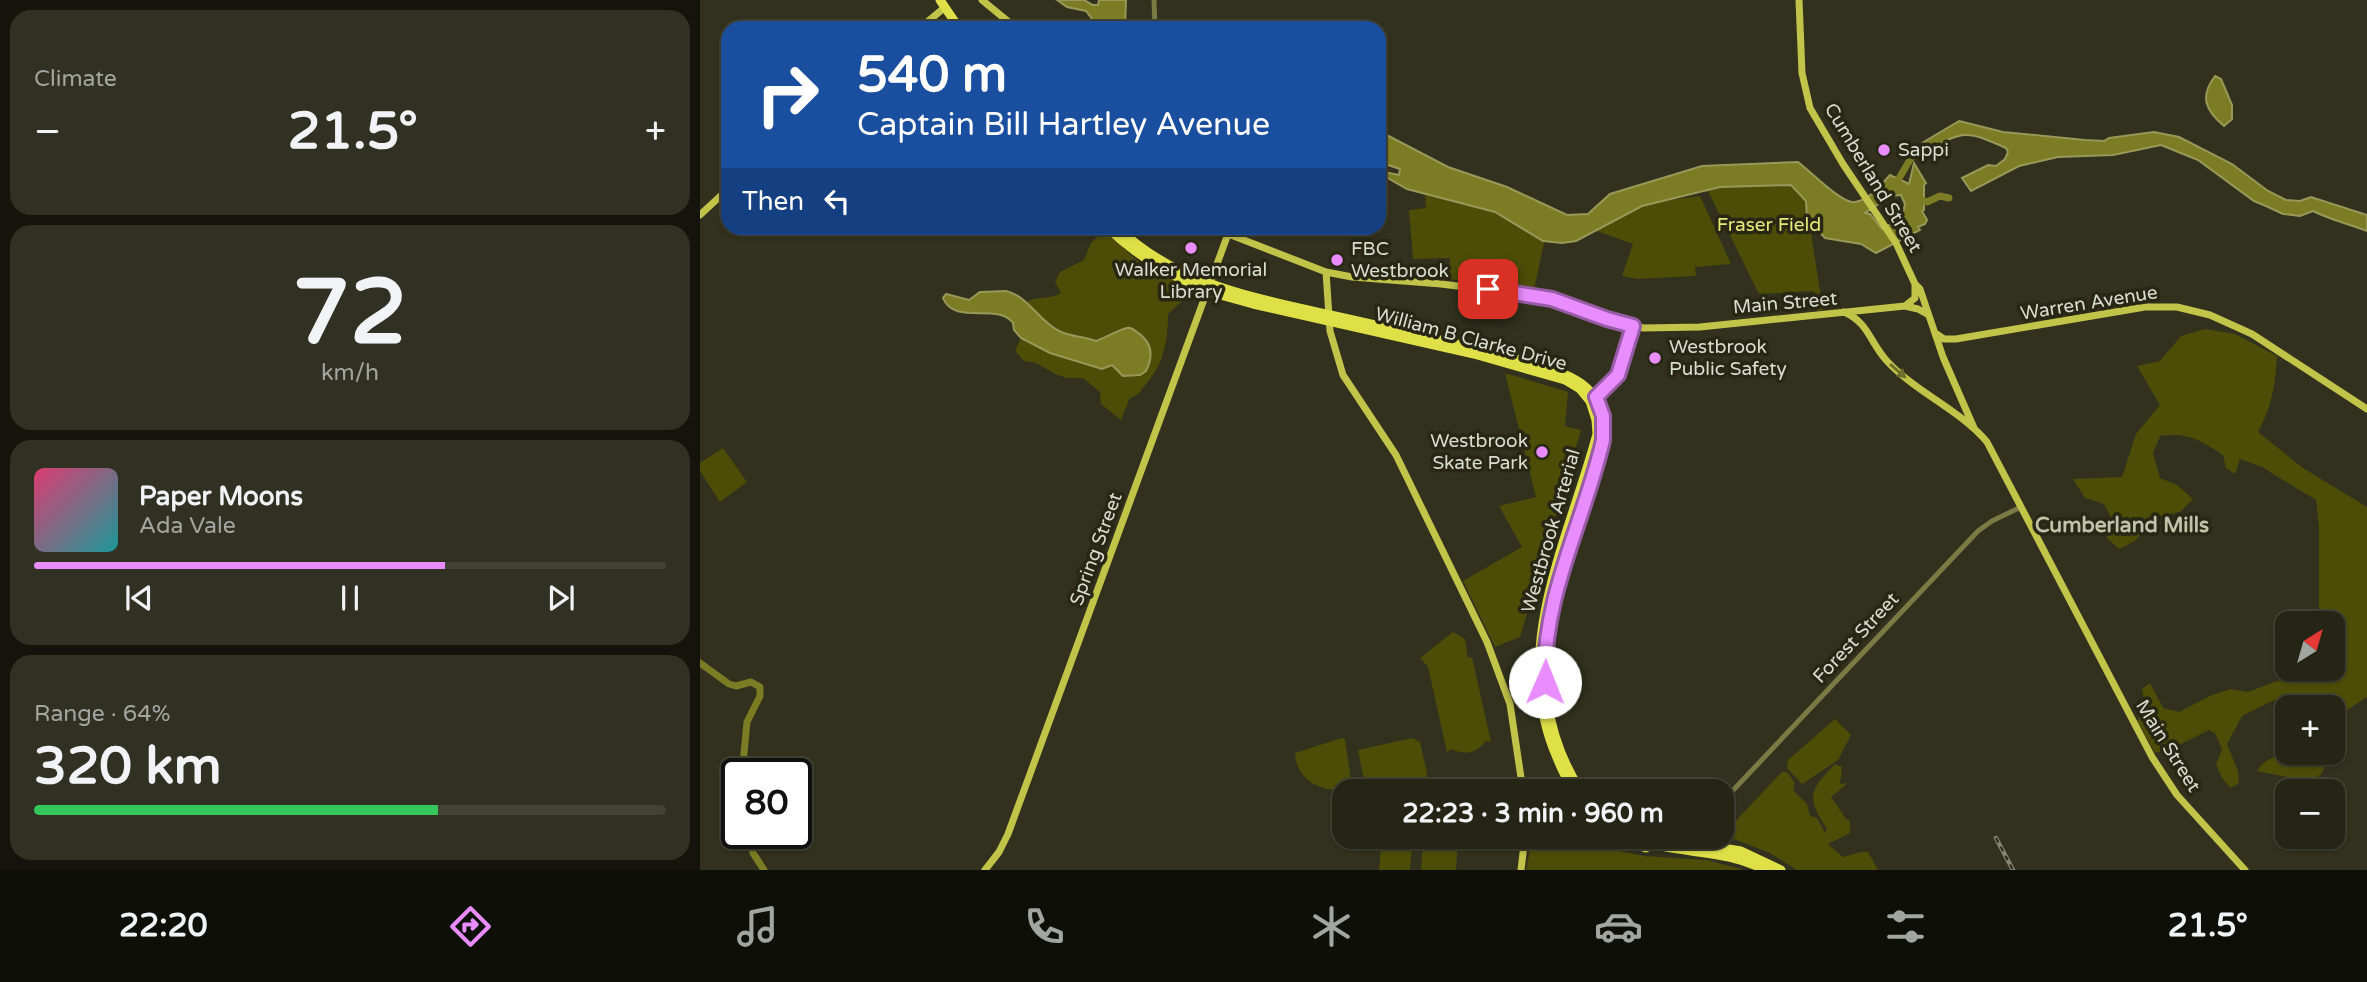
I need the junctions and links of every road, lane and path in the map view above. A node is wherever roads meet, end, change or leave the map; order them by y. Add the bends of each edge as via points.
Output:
1 (934, 0) edge
2 (982, 0) edge
3 (1154, 0) edge
4 (1799, 0) edge
5 (942, 6) edge
6 (927, 21) edge
7 (954, 21) edge
8 (1008, 21) edge
9 (1155, 21) edge
10 (721, 196) edge
11 (700, 215) edge
12 (1116, 235) edge
13 (1127, 235) edge
14 (1228, 235) edge
15 (1231, 235) edge
16 (1326, 272) junction
17 (1915, 284) junction
18 (1208, 287) junction
19 (1905, 306) junction
20 (1870, 311) junction
21 (1843, 312) junction
22 (1927, 314) junction
23 (1328, 318) junction
24 (1860, 321) junction
25 (1633, 326) junction
26 (1934, 333) junction
27 (1956, 339) junction
28 (1943, 357) junction
29 (1593, 399) junction
30 (1963, 405) junction
31 (2367, 409) edge
32 (1948, 410) junction
33 (1974, 429) junction
34 (2021, 507) junction
35 (1523, 779) edge
36 (1568, 779) edge
37 (1574, 779) edge
38 (1734, 789) edge
39 (1523, 849) edge
40 (1680, 849) edge
41 (1728, 849) edge
42 (985, 870) edge
43 (1521, 870) edge
44 (1765, 870) edge
45 (1781, 870) edge
46 (2245, 870) edge

1 - 5 highway
2 - 8 main road
3 - 9 street
4 - 17 main road, Cumberland Street via 1808,101 1823,133 1896,243
5 - 6 main road
5 - 7 highway
10 - 11 main road
12 - 18 highway, William B Clarke Drive via 1149,262
13 - 18 highway, William B Clarke Drive via 1151,255
14 - 18 main road, Spring Street
15 - 16 main road, Main Street
16 - 23 main road
16 - 25 main road, Main Street via 1531,295
17 - 19 main road via 1915,298
17 - 22 main road, Cumberland Street
18 - 23 highway, William B Clarke Drive via 1242,301
18 - 42 main road, Spring Street via 1008,834
19 - 20 main road
19 - 22 main road
20 - 21 main road
20 - 24 main road
21 - 24 main road, Main Street
21 - 25 main road, Main Street via 1700,327
22 - 26 main road, Cumberland Street
23 - 29 highway, William B Clarke Drive via 1557,370 1577,379
23 - 35 main road via 1345,381 1396,455 1492,653 1510,704
24 -> 32 main road, Main Street via 1886,360
25 - 29 main road via 1618,375
26 - 27 main road, Warren Avenue
26 - 28 main road, Cumberland Street
27 - 28 main road
27 - 31 main road, Warren Avenue via 2145,307 2177,307 2210,315 2252,334
28 - 30 main road, Cumberland Street
29 - 36 highway, Westbrook Arterial via 1597,434 1546,603 1538,653 1538,682 1549,737
29 - 37 highway, Westbrook Arterial via 1603,416 1603,440 1552,602 1545,655 1552,725
30 - 32 main road via 1958,413
30 - 33 main road, Cumberland Street
32 - 33 main road, Main Street
33 - 34 main road, Main Street via 1987,442
34 - 38 street, Forest Street via 1978,531
34 - 46 main road, Main Street via 2152,757 2178,795
39 - 43 main road
40 - 44 highway via 1723,855
41 - 45 highway

